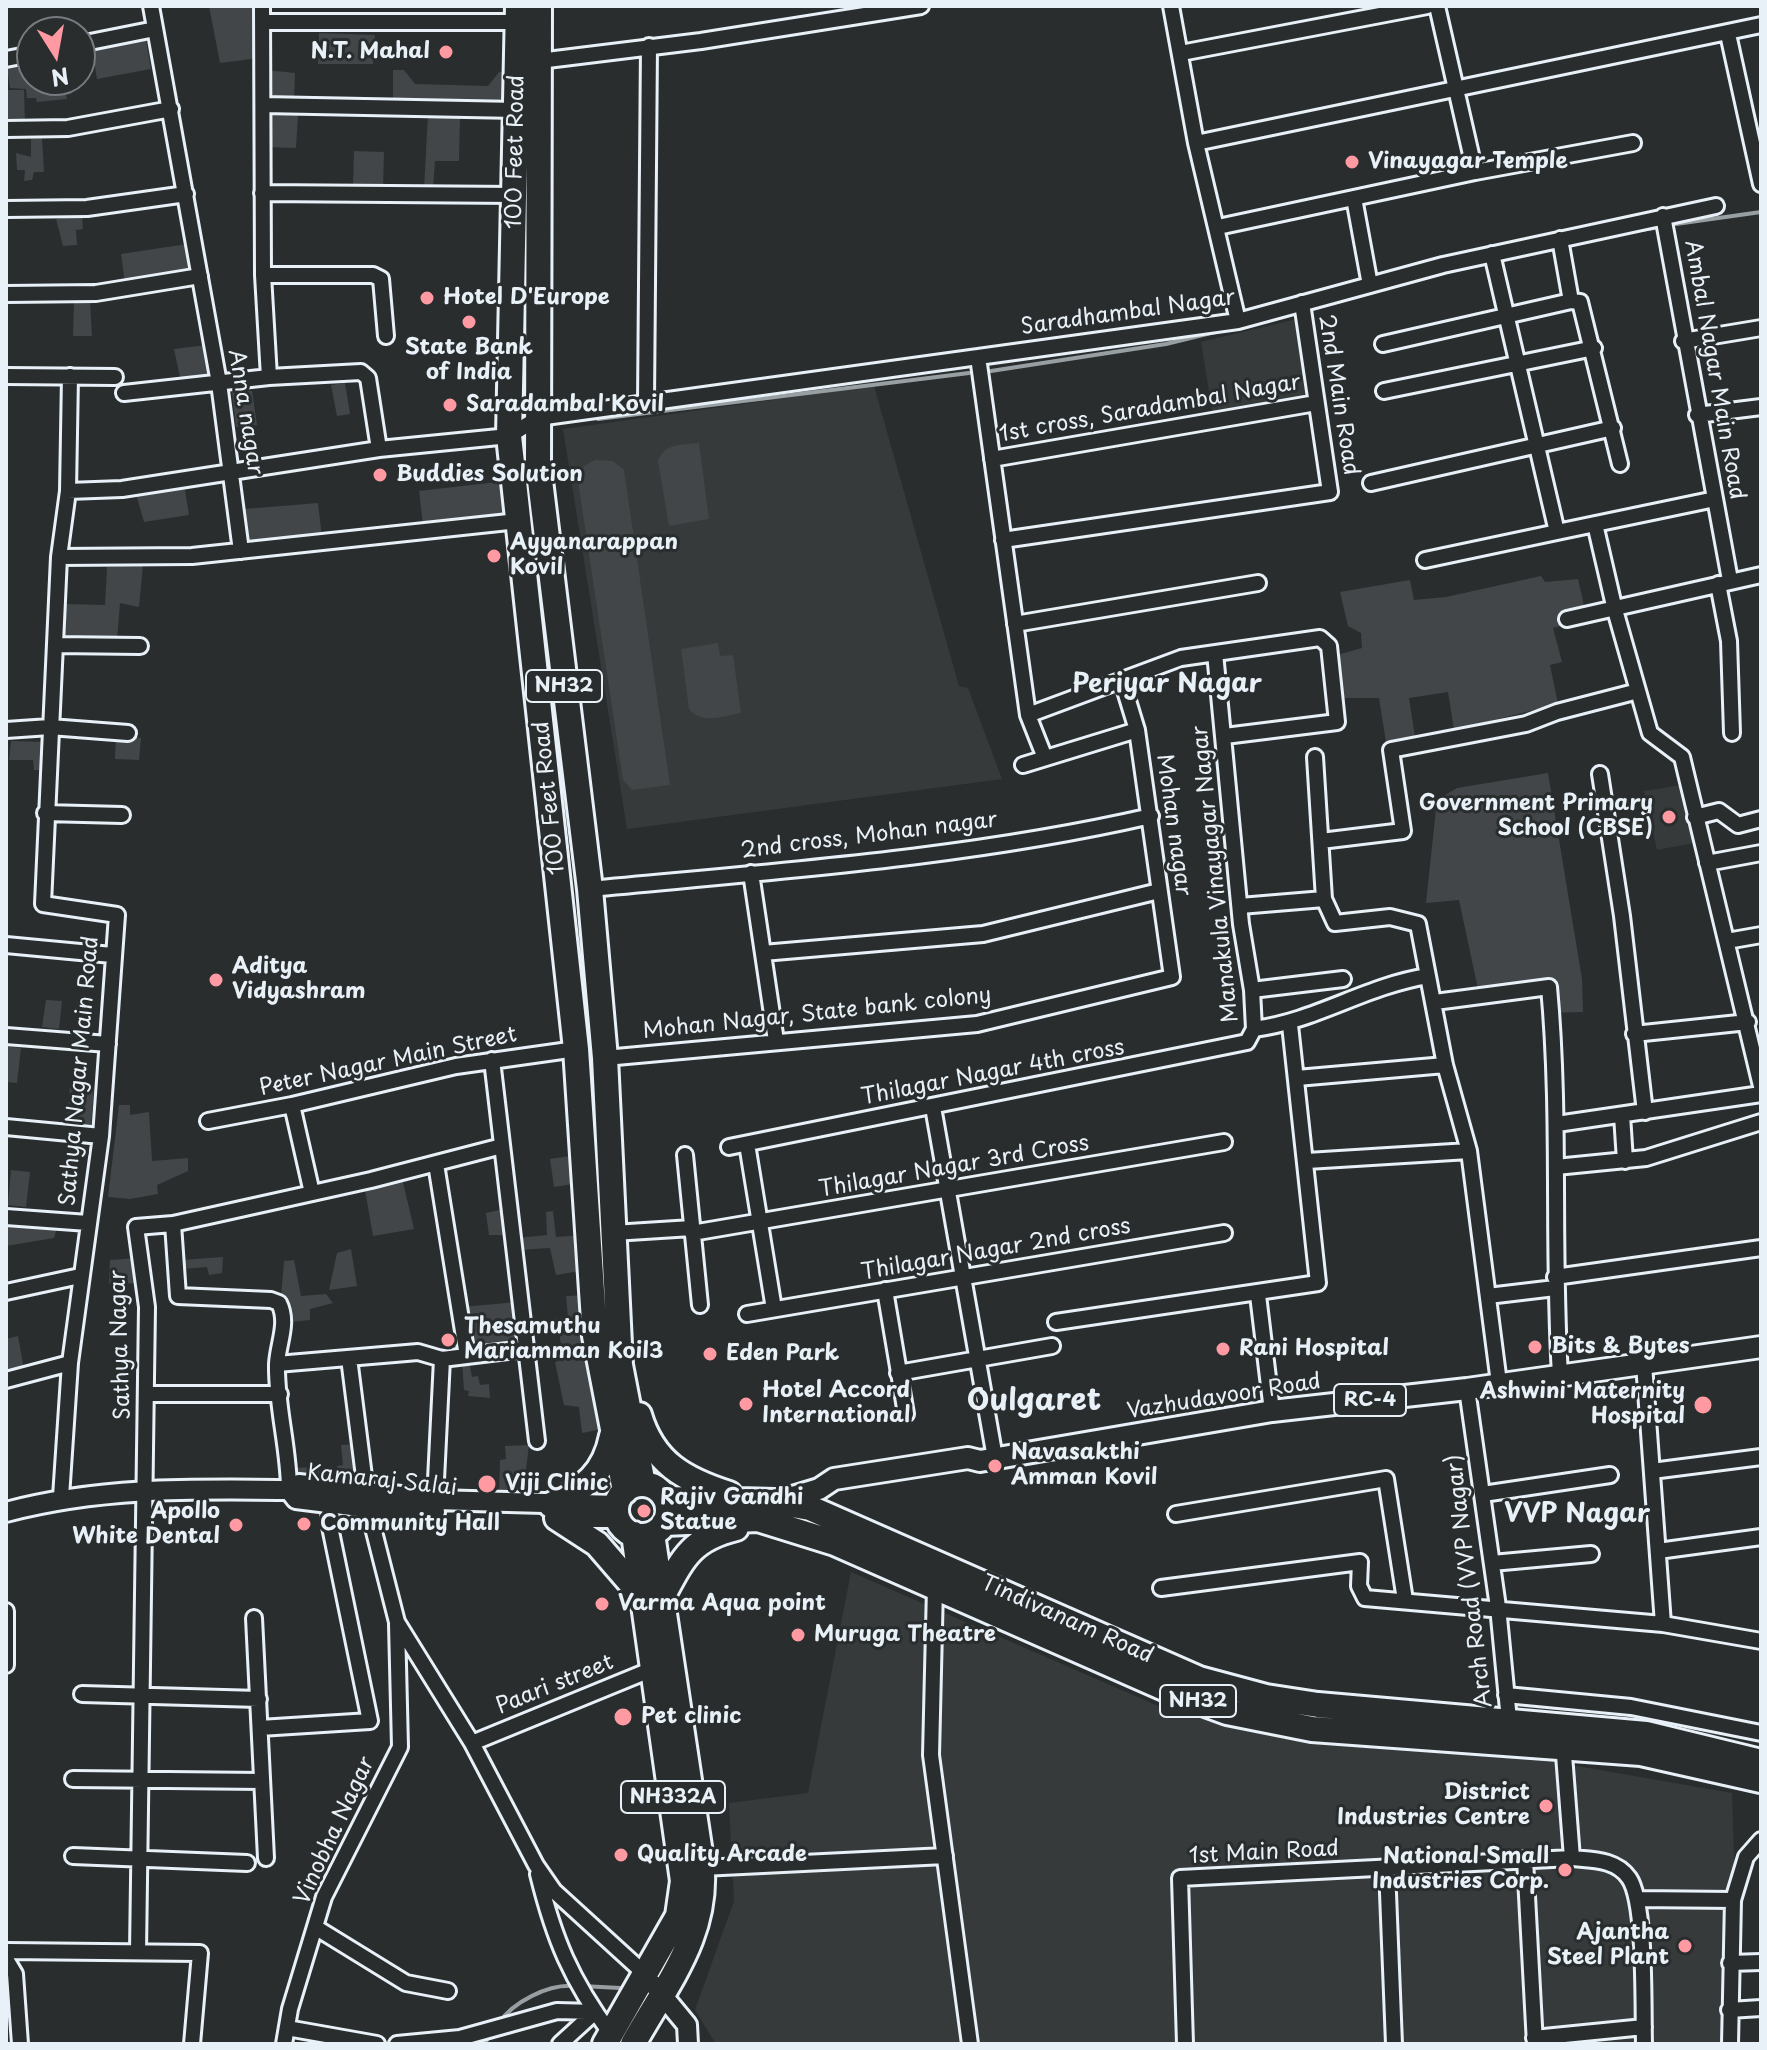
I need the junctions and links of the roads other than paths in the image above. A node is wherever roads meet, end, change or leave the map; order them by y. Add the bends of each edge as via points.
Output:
1 (151, 6) edge
2 (262, 6) edge
3 (539, 6) edge
4 (921, 6) edge
5 (1171, 6) edge
6 (1427, 6) edge
7 (1437, 6) edge
8 (518, 14) edge
9 (262, 22) junction
10 (1761, 25) edge
11 (155, 29) junction
12 (1728, 34) junction
13 (96, 41) edge
14 (649, 46) junction
15 (1181, 53) junction
16 (539, 61) junction
17 (1456, 87) junction
18 (263, 105) junction
19 (171, 109) junction
20 (517, 110) junction
21 (6, 129) edge
22 (1196, 143) junction
23 (1633, 143) dead end
24 (1475, 172) junction
25 (1761, 184) edge
26 (262, 193) junction
27 (186, 194) junction
28 (516, 195) junction
29 (1354, 198) junction
30 (1716, 206) dead end
31 (6, 209) edge
32 (1663, 216) junction
33 (1218, 227) junction
34 (1560, 239) junction
35 (1492, 254) junction
36 (263, 275) junction
37 (200, 276) junction
38 (1370, 285) junction
39 (6, 294) edge
40 (1571, 301) junction
41 (1302, 303) junction
42 (1506, 317) junction
43 (1238, 321) junction
44 (1761, 328) edge
45 (386, 336) dead end
46 (1683, 341) junction
47 (1383, 344) dead end
48 (1594, 348) junction
49 (978, 357) junction
50 (1515, 364) junction
51 (6, 376) edge
52 (70, 376) junction
53 (115, 377) dead end
54 (269, 377) junction
55 (219, 383) junction
56 (1384, 391) dead end
57 (124, 393) dead end
58 (646, 402) junction
59 (1316, 403) junction
60 (1761, 407) edge
61 (1697, 415) junction
62 (538, 418) junction
63 (1613, 428) junction
64 (509, 436) junction
65 (1537, 448) junction
66 (379, 449) junction
67 (992, 459) junction
68 (1620, 464) dead end
69 (233, 471) junction
70 (1371, 483) dead end
71 (68, 491) junction
72 (1715, 499) junction
73 (518, 521) junction
74 (1595, 524) junction
75 (1557, 532) junction
76 (1003, 540) junction
77 (241, 551) junction
78 (59, 557) junction
79 (1425, 560) dead end
80 (1761, 575) edge
81 (1724, 582) junction
82 (1258, 583) dead end
83 (1615, 610) junction
84 (1567, 619) dead end
85 (1015, 624) junction
86 (55, 645) junction
87 (140, 646) dead end
88 (1215, 653) junction
89 (1122, 681) junction
90 (1638, 691) junction
91 (1028, 715) junction
92 (50, 727) junction
93 (6, 730) edge
94 (1137, 730) junction
95 (128, 733) dead end
96 (1732, 733) dead end
97 (1225, 736) junction
98 (1315, 757) dead end
99 (1045, 758) junction
100 (1023, 765) dead end
101 (1600, 774) dead end
102 (45, 813) junction
103 (122, 815) dead end
104 (1151, 816) junction
105 (1695, 817) junction
106 (1761, 819) edge
107 (1321, 841) junction
108 (1761, 853) edge
109 (1707, 863) junction
110 (751, 873) junction
111 (590, 889) junction
112 (1159, 891) junction
113 (1324, 899) junction
114 (1240, 906) junction
115 (1761, 935) edge
116 (1727, 941) junction
117 (6, 945) edge
118 (763, 953) junction
119 (112, 955) junction
120 (1428, 976) junction
121 (1172, 977) joint
122 (1343, 979) dead end
123 (1252, 990) junction
124 (1435, 1002) junction
125 (1748, 1022) junction
126 (1290, 1025) junction
127 (1634, 1034) junction
128 (6, 1036) edge
129 (1250, 1036) junction
130 (776, 1041) junction
131 (108, 1044) junction
132 (576, 1049) junction
133 (605, 1058) junction
134 (492, 1060) junction
135 (1445, 1065) junction
136 (1297, 1078) junction
137 (1761, 1086) edge
138 (1761, 1094) edge
139 (292, 1105) junction
140 (933, 1107) junction
141 (1645, 1112) junction
142 (1622, 1115) junction
143 (208, 1121) dead end
144 (1761, 1122) edge
145 (1557, 1124) junction
146 (6, 1127) edge
147 (101, 1136) junction
148 (1224, 1142) dead end
149 (747, 1144) junction
150 (502, 1146) junction
151 (729, 1147) dead end
152 (1469, 1151) junction
153 (685, 1155) dead end
154 (1307, 1161) junction
155 (1625, 1161) junction
156 (436, 1164) junction
157 (1556, 1167) junction
158 (947, 1191) junction
159 (312, 1193) junction
160 (6, 1217) edge
161 (88, 1223) junction
162 (173, 1224) junction
163 (759, 1224) junction
164 (692, 1230) junction
165 (613, 1233) junction
166 (1224, 1233) dead end
167 (1761, 1248) edge
168 (80, 1276) junction
169 (962, 1277) junction
170 (1555, 1283) junction
171 (885, 1290) junction
172 (6, 1292) edge
173 (1258, 1295) junction
174 (1488, 1296) junction
175 (700, 1305) dead end
176 (774, 1309) junction
177 (747, 1314) dead end
178 (1056, 1322) dead end
179 (1052, 1346) dead end
180 (1761, 1347) edge
181 (524, 1349) junction
182 (467, 1356) junction
183 (349, 1358) junction
184 (442, 1359) junction
185 (976, 1359) junction
186 (70, 1363) junction
187 (277, 1364) junction
188 (1644, 1364) junction
189 (620, 1365) junction
190 (898, 1373) junction
191 (1560, 1375) junction
192 (6, 1380) edge
193 (1499, 1383) junction
194 (1467, 1389) junction
195 (147, 1394) junction
196 (280, 1394) junction
197 (1272, 1411) junction
198 (906, 1414) dead end
199 (612, 1433) junction
200 (537, 1441) dead end
201 (1761, 1457) edge
202 (988, 1459) junction
203 (1652, 1471) junction
204 (1610, 1475) dead end
205 (147, 1489) junction
206 (289, 1490) junction
207 (1483, 1494) junction
208 (61, 1497) junction
209 (435, 1500) junction
210 (368, 1501) junction
211 (330, 1504) junction
212 (554, 1511) junction
213 (640, 1511) junction
214 (764, 1511) junction
215 (6, 1512) edge
216 (1176, 1514) dead end
217 (1761, 1537) edge
218 (1658, 1551) junction
219 (1591, 1554) dead end
220 (1492, 1563) junction
221 (935, 1587) junction
222 (1161, 1588) dead end
223 (653, 1598) junction
224 (1405, 1600) junction
225 (1498, 1607) junction
226 (6, 1611) edge
227 (254, 1618) dead end
228 (397, 1622) junction
229 (1663, 1624) junction
230 (1761, 1641) edge
231 (6, 1665) edge
232 (655, 1668) junction
233 (82, 1694) dead end
234 (1506, 1695) junction
235 (144, 1697) junction
236 (259, 1699) junction
237 (1509, 1720) junction
238 (260, 1728) junction
239 (1761, 1733) edge
240 (1563, 1735) junction
241 (472, 1743) junction
242 (1761, 1762) edge
243 (73, 1779) dead end
244 (141, 1779) junction
245 (1761, 1780) edge
246 (262, 1781) junction
247 (1761, 1840) edge
248 (73, 1856) dead end
249 (945, 1856) junction
250 (266, 1858) dead end
251 (1572, 1858) junction
252 (140, 1859) junction
253 (1525, 1859) junction
254 (247, 1863) dead end
255 (536, 1865) junction
256 (702, 1868) junction
257 (1387, 1868) junction
258 (1637, 1899) junction
259 (1733, 1900) junction
260 (315, 1927) junction
261 (6, 1951) edge
262 (138, 1952) junction
263 (6, 1959) edge
264 (1761, 1962) edge
265 (1730, 1963) junction
266 (645, 1974) junction
267 (448, 1991) dead end
268 (661, 1994) junction
269 (1761, 2008) edge
270 (1729, 2010) junction
271 (595, 2012) junction
272 (1644, 2027) junction
273 (287, 2028) junction
274 (687, 2035) edge
275 (616, 2041) edge
276 (1535, 2041) edge
277 (20, 2044) edge
278 (192, 2044) edge
279 (284, 2044) edge
280 (377, 2044) edge
281 (397, 2044) edge
282 (560, 2044) edge
283 (699, 2044) edge
284 (970, 2044) edge
285 (1185, 2044) edge
286 (1394, 2044) edge
287 (1644, 2044) edge
288 (1730, 2044) edge

1 - 11 street, Anna nagar
2 - 9 street
3 - 16 highway, 100 Feet Road / NH32
4 - 14 street
5 - 15 street
6 - 15 street
7 - 17 street
8 - 9 street
8 - 20 highway, 100 Feet Road / NH32
9 - 18 street
10 - 12 street
11 - 13 street
11 - 19 street, Anna nagar
12 - 17 street
12 - 25 street
14 - 16 street
14 - 58 street
15 - 22 street
16 - 62 highway, 100 Feet Road / NH32
17 - 22 street
17 - 24 street
18 - 20 street
18 - 26 street
19 - 21 street via 68,128
19 - 27 street, Anna nagar
20 - 28 highway, 100 Feet Road / NH32
22 - 33 street
23 - 24 street
24 - 29 street
26 - 28 street
26 - 36 street
27 - 31 street via 87,208
27 - 37 street, Anna nagar
28 - 64 highway, 100 Feet Road / NH32
29 - 33 street
29 - 38 street
30 - 32 street, Saradhambal Nagar
32 - 34 street, Saradhambal Nagar
32 - 46 street, Ambal Nagar Main Road
33 - 43 street
34 - 35 street, Saradhambal Nagar
34 - 40 street
35 - 38 street, Saradhambal Nagar
35 - 42 street
36 - 45 street via 373,275 381,279
36 - 54 street
37 - 39 street via 96,293
37 - 55 street, Anna nagar
38 - 41 street, Saradhambal Nagar
40 - 42 street
40 - 48 street via 1580,302 1585,312
41 - 43 street, Saradhambal Nagar
41 - 59 street, 2nd Main Road
42 - 47 street
42 - 50 street
43 - 49 street, Saradhambal Nagar
44 - 46 street
46 - 61 street, Ambal Nagar Main Road
48 - 50 street
48 - 63 street
49 - 58 street, Saradhambal Nagar
49 - 67 street
50 - 56 street
50 - 65 street
51 - 52 street
52 - 53 street
52 - 71 street, Sathya Nagar Main Road
54 - 55 street
54 - 66 street via 361,372 368,378
55 - 57 street
55 - 69 street, Anna nagar
58 - 62 street, Saradhambal Nagar
59 - 67 street, 1st cross, Saradambal Nagar
59 - 76 street, 2nd Main Road via 1330,492
60 - 61 street
61 - 72 street, Ambal Nagar Main Road
62 - 64 street
62 - 111 highway, 100 Feet Road / NH32 via 538,464
63 - 65 street
63 - 68 street
64 - 66 street
64 - 73 highway, 100 Feet Road / NH32
65 - 70 street
65 - 75 street
66 - 69 street
67 - 76 street
69 - 71 street via 122,489
69 - 77 street, Anna nagar
71 - 78 street, Sathya Nagar Main Road
72 - 74 street
72 - 81 street, Ambal Nagar Main Road
73 - 77 street
73 - 132 highway, 100 Feet Road / NH32
74 - 75 street
74 - 83 street
75 - 79 street
76 - 85 street
77 - 78 street via 154,558
78 - 86 street, Sathya Nagar Main Road
80 - 81 street
81 - 83 street
81 - 96 street, Ambal Nagar Main Road
82 - 85 street
83 - 84 street
83 - 90 street
85 - 91 street
86 - 87 street
86 - 92 street, Sathya Nagar Main Road
88 - 89 street via 1181,658
88 - 97 street, Manakula Vinayagar Nagar
88 - 97 street via 1325,640 1339,716 1331,725
89 - 91 street
89 - 94 street, Mohan nagar
90 - 105 street via 1650,733 1682,757
90 - 107 street via 1526,724 1391,750 1403,831
91 - 99 street
92 - 93 street
92 - 95 street
92 - 102 street, Sathya Nagar Main Road
94 - 99 street
94 - 104 street, Mohan nagar
97 - 114 street, Manakula Vinayagar Nagar
98 - 107 street
99 - 100 street
101 - 127 street
102 - 103 street
102 - 119 street, Sathya Nagar Main Road via 43,904 117,915
104 - 110 street, 2nd cross, Mohan nagar via 1079,833
104 - 112 street, Mohan nagar
105 - 106 street via 1719,811 1738,825
105 - 109 street
107 - 113 street
108 - 109 street
109 - 116 street
110 - 111 street, 2nd cross, Mohan nagar
110 - 118 street
111 - 133 highway, 100 Feet Road / NH32
112 - 118 street via 983,934
112 - 121 street, Mohan nagar
113 - 114 street
113 - 120 street via 1331,918 1340,924 1390,917 1418,924
114 - 123 street, Manakula Vinayagar Nagar
115 - 116 street
116 - 125 street
117 - 119 street
118 - 130 street
119 - 131 street, Sathya Nagar Main Road
120 - 124 street
120 - 126 street, Thilagar Nagar 4th cross via 1385,984
121 - 130 street, Mohan Nagar, State bank colony via 977,1024
122 - 123 street
123 - 129 street, Manakula Vinayagar Nagar
124 - 135 street
124 - 145 street via 1549,987
125 - 127 street
125 - 137 street
126 - 129 street, Thilagar Nagar 4th cross
126 - 136 street
127 - 141 street
128 - 131 street
129 - 140 street, Thilagar Nagar 4th cross
130 - 133 street, Mohan Nagar, State bank colony
131 - 147 street, Sathya Nagar Main Road
132 - 134 street, Peter Nagar Main Street
132 - 199 highway, 100 Feet Road / NH32 via 595,1336
133 - 165 highway, 100 Feet Road / NH32
134 - 139 street, Peter Nagar Main Street
134 - 150 street
135 - 136 street
135 - 152 street
136 - 154 street
138 - 141 street
139 - 143 street, Peter Nagar Main Street
139 - 159 street
140 - 149 street, Thilagar Nagar 4th cross
140 - 158 street
141 - 142 street
142 - 145 street
142 - 155 street
144 - 155 street
145 - 157 street
146 - 147 street
147 - 161 street, Sathya Nagar Main Road
148 - 158 street, Thilagar Nagar 3rd Cross
149 - 151 street, Thilagar Nagar 4th cross
149 - 163 street
150 - 156 street, Sathya Nagar
150 - 181 street
152 - 154 street
152 - 174 street
153 - 164 street
154 - 173 street via 1318,1283
155 - 157 street
156 - 159 street, Sathya Nagar
156 - 182 street
157 - 170 street
158 - 163 street, Thilagar Nagar 3rd Cross
158 - 169 street
159 - 162 street, Sathya Nagar
160 - 161 street
161 - 168 street, Sathya Nagar Main Road
162 - 187 street via 178,1296 279,1303 284,1320
162 - 195 street, Sathya Nagar via 136,1227 147,1307
163 - 164 street, Thilagar Nagar 3rd Cross
163 - 176 street
164 - 165 street, Thilagar Nagar 3rd Cross
164 - 175 street
165 - 189 highway, 100 Feet Road / NH32
166 - 169 street, Thilagar Nagar 2nd cross
167 - 170 street
168 - 172 street
168 - 186 street, Sathya Nagar Main Road
169 - 171 street, Thilagar Nagar 2nd cross
169 - 185 street
170 - 174 street
170 - 191 street
171 - 176 street, Thilagar Nagar 2nd cross
171 - 190 street
173 - 178 street
173 - 197 street
174 - 193 street
176 - 177 street, Thilagar Nagar 2nd cross
179 - 185 street
180 - 188 main road, Vazhudavoor Road / RC-4
181 - 182 street
181 - 200 street
182 - 184 street
183 - 184 street via 418,1352
183 - 187 street
183 - 210 street
184 - 209 street
185 - 190 street
185 - 202 street
186 - 192 street
186 - 208 street, Sathya Nagar Main Road
187 - 196 street
188 - 191 main road, Vazhudavoor Road / RC-4
188 - 203 street
189 - 213 highway, 100 Feet Road / NH32
189 - 214 highway via 645,1437 662,1459 699,1485
190 - 198 street
191 - 193 main road, Vazhudavoor Road / RC-4
193 - 194 main road, Vazhudavoor Road / RC-4
194 - 197 main road, Vazhudavoor Road / RC-4
194 - 207 street, Arch Road (VVP Nagar)
195 - 196 street
195 - 205 street, Sathya Nagar
196 - 206 street
197 - 202 main road, Vazhudavoor Road / RC-4
199 - 212 highway via 596,1476
199 - 213 highway, 100 Feet Road / NH32
201 - 203 street
202 - 214 main road, Vazhudavoor Road / RC-4 via 970,1470 837,1491 819,1489
203 - 218 street
204 - 207 street
205 - 206 main road, Kamaraj Salai
205 - 208 main road, Kamaraj Salai
205 - 235 street, Sathya Nagar
206 - 210 main road, Kamaraj Salai via 299,1484
206 - 211 main road, Kamaraj Salai via 296,1499
207 - 220 street, Arch Road (VVP Nagar)
208 - 215 main road, Kamaraj Salai
209 - 210 main road, Kamaraj Salai
209 - 212 main road, Kamaraj Salai
210 - 211 main road, Kamaraj Salai
210 - 212 main road, Kamaraj Salai
210 - 228 street
211 - 238 street via 329,1522 370,1721
212 - 213 main road, Kamaraj Salai
212 - 223 highway
213 - 214 highway, Tindivanam Road / NH32
213 - 223 highway, NH332A
214 - 221 highway, NH32
214 - 223 highway via 743,1526 700,1541
214 - 237 highway, Tindivanam Road / NH32 via 810,1508 1199,1679 1318,1705
216 - 224 street via 1386,1479
217 - 218 street
218 - 229 street
219 - 220 street
220 - 225 street, Arch Road (VVP Nagar)
221 - 240 highway, NH32 via 1227,1712 1312,1729
221 - 249 street via 931,1755
222 - 224 street via 1360,1562 1359,1586 1365,1598
223 - 232 highway, NH332A
223 - 256 highway, NH332A
224 - 225 street
225 - 229 street
225 - 234 street, Arch Road (VVP Nagar)
226 - 231 street
227 - 236 street
228 - 241 street
228 - 260 street, Vinobha Nagar via 400,1747 324,1897
229 - 230 street
232 - 241 street, Paari street
232 - 266 highway, NH332A via 683,1881 678,1916
233 - 235 street
234 - 237 street, Arch Road (VVP Nagar)
234 - 239 street via 1631,1707
235 - 236 street
235 - 244 street, Sathya Nagar
236 - 238 street
237 - 240 highway, Tindivanam Road / NH32
238 - 246 street
240 - 242 highway, Tindivanam Road / NH32 via 1646,1734
240 - 245 highway, NH32
240 - 251 street
241 - 255 street
243 - 244 street
244 - 246 street
244 - 252 street, Sathya Nagar
246 - 250 street
247 - 259 street via 1746,1857
248 - 252 street
249 - 256 street
249 - 284 street
251 - 253 street, 1st Main Road
251 - 258 street, 1st Main Road via 1609,1862 1628,1876
252 - 254 street
252 - 262 street, Sathya Nagar
253 - 257 street, 1st Main Road
253 - 276 street
255 - 266 street via 554,1891
255 - 271 street via 548,1915 576,1986
256 - 268 highway, NH332A via 696,1930
257 - 285 street, 1st Main Road via 1180,1878
257 - 286 street
258 - 259 street
258 - 272 street
259 - 265 street
260 - 267 street via 406,1983
260 - 273 street, Vinobha Nagar
261 - 262 street
262 - 278 street via 200,1953
263 - 277 street via 15,1974
264 - 265 street
265 - 270 street
266 - 268 main road
266 - 275 highway, NH332A
268 - 274 main road
268 - 275 highway, NH332A
269 - 270 street
270 - 288 street
271 - 275 street
271 - 281 street via 557,2011 460,2038
271 - 282 street
272 - 276 street
272 - 287 street
273 - 279 street, Vinobha Nagar
273 - 280 street
274 - 283 street

